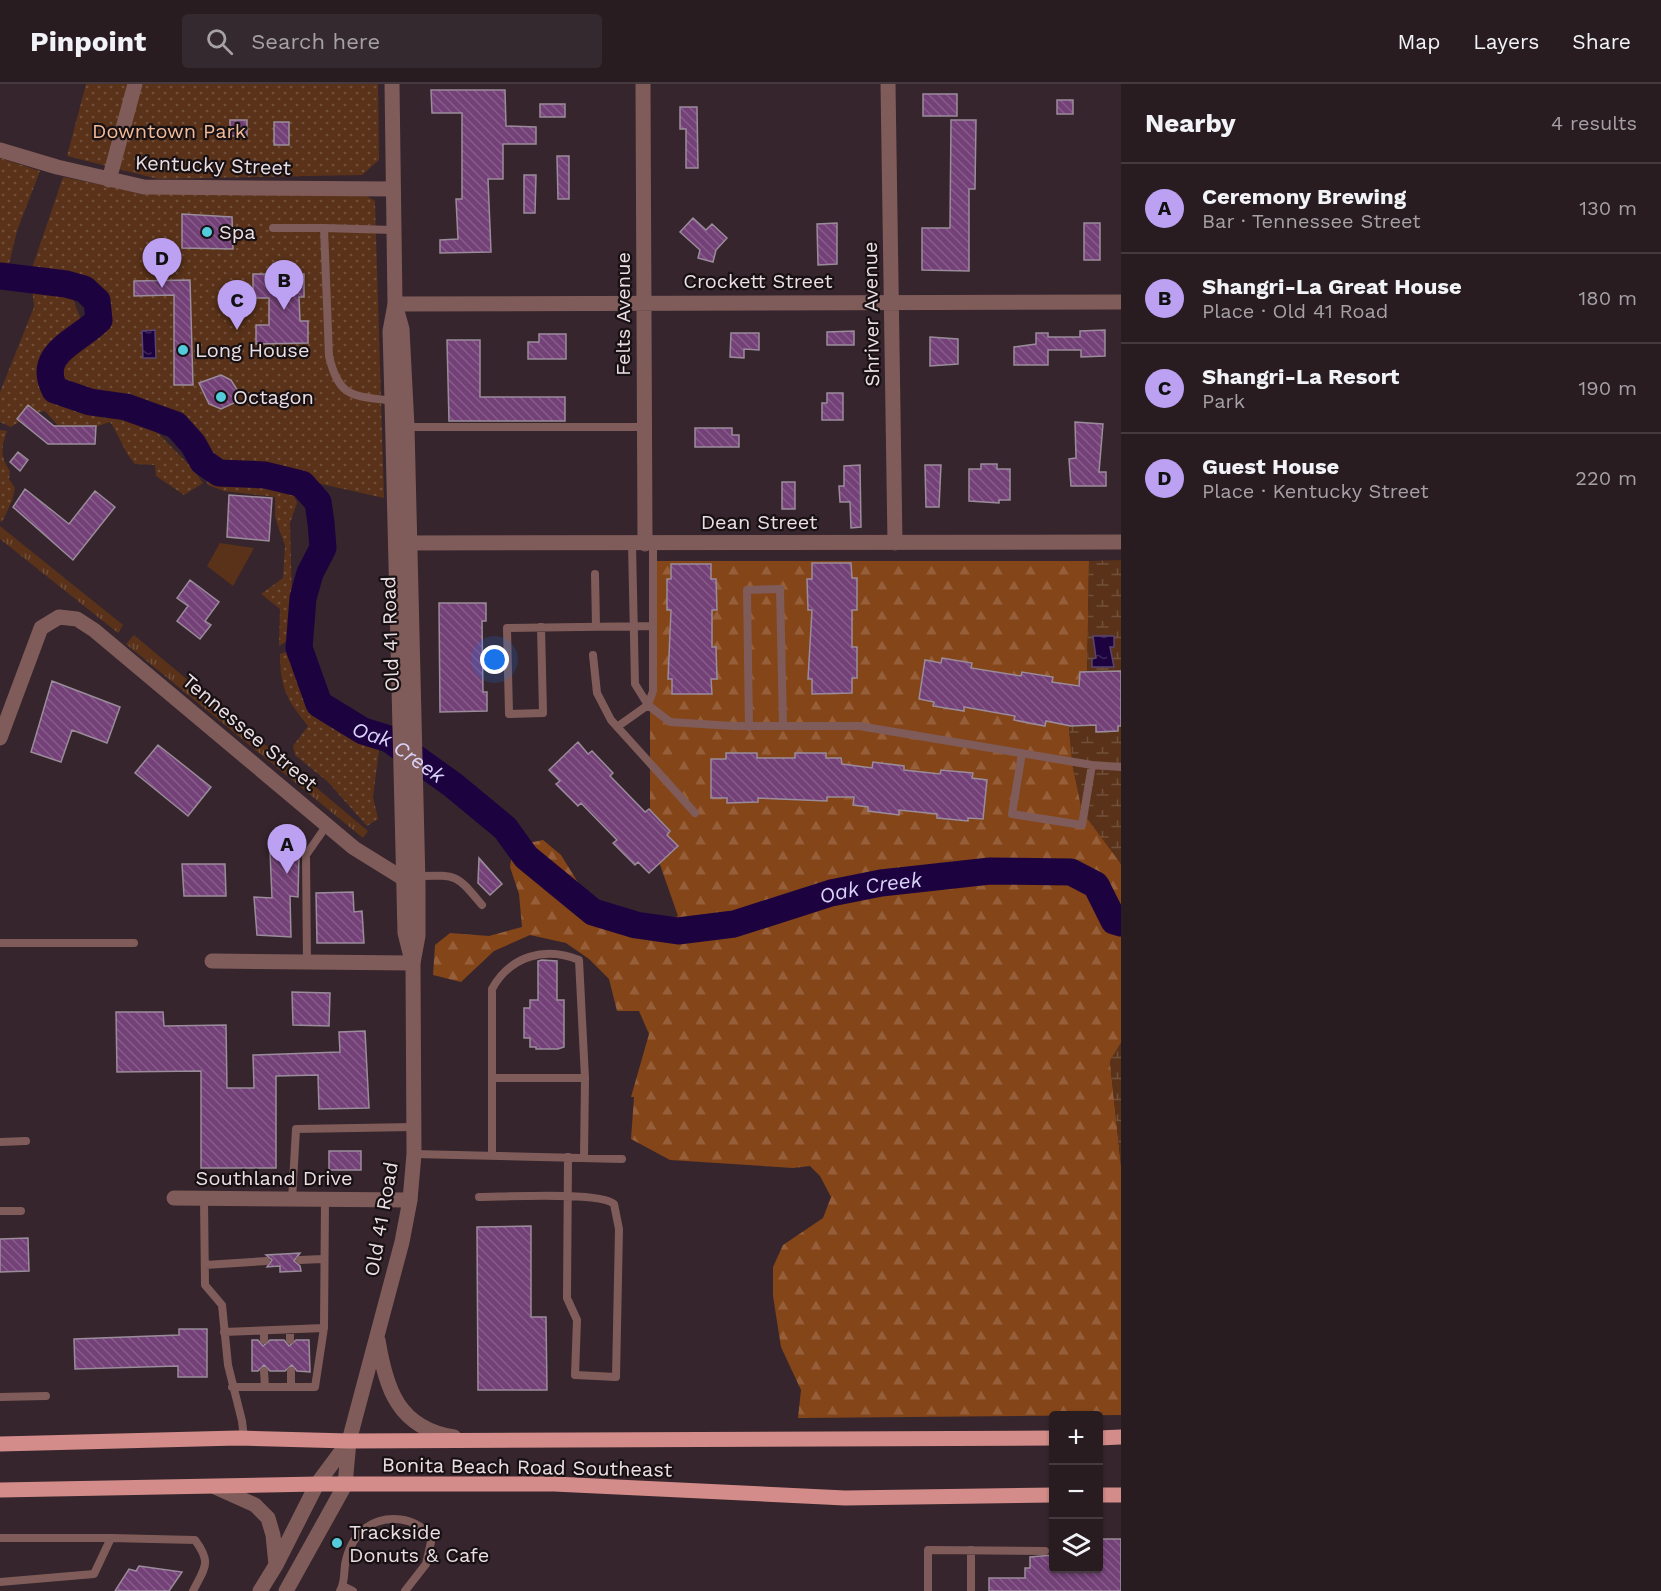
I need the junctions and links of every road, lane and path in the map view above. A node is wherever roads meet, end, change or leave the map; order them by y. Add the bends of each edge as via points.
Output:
1 (135, 84) edge
2 (392, 84) edge
3 (643, 84) edge
4 (888, 84) edge
5 (0, 150) edge
6 (109, 180) junction
7 (392, 189) junction
8 (273, 228) dead end
9 (324, 228) junction
10 (393, 230) junction
11 (644, 302) junction
12 (1121, 302) edge
13 (892, 303) junction
14 (396, 304) junction
15 (392, 401) junction
16 (407, 427) junction
17 (645, 428) junction
18 (1121, 542) edge
19 (402, 543) junction
20 (895, 543) junction
21 (643, 544) junction
22 (595, 574) dead end
23 (634, 626) junction
24 (653, 626) junction
25 (541, 627) junction
26 (596, 627) junction
27 (593, 655) dead end
28 (648, 705) junction
29 (783, 726) junction
30 (617, 727) junction
31 (749, 727) junction
32 (0, 738) edge
33 (1022, 753) junction
34 (1092, 765) junction
35 (1121, 767) edge
36 (695, 813) dead end
37 (327, 825) junction
38 (411, 878) junction
39 (482, 905) dead end
40 (0, 943) edge
41 (134, 943) dead end
42 (212, 962) dead end
43 (413, 963) junction
44 (307, 964) junction
45 (492, 1078) junction
46 (585, 1078) junction
47 (414, 1127) junction
48 (26, 1141) dead end
49 (0, 1142) edge
50 (414, 1154) junction
51 (492, 1156) junction
52 (568, 1157) junction
53 (584, 1158) junction
54 (622, 1158) dead end
55 (478, 1197) dead end
56 (567, 1197) junction
57 (174, 1198) dead end
58 (204, 1199) junction
59 (325, 1199) junction
60 (292, 1200) junction
61 (410, 1200) junction
62 (0, 1211) edge
63 (21, 1211) dead end
64 (322, 1259) junction
65 (300, 1260) dead end
66 (266, 1261) dead end
67 (205, 1265) junction
68 (324, 1328) junction
69 (290, 1329) junction
70 (264, 1330) junction
71 (224, 1332) junction
72 (378, 1335) junction
73 (264, 1340) dead end
74 (290, 1340) dead end
75 (264, 1371) dead end
76 (291, 1371) dead end
77 (232, 1387) junction
78 (265, 1387) junction
79 (291, 1387) junction
80 (46, 1396) dead end
81 (0, 1397) edge
82 (1121, 1437) edge
83 (244, 1438) junction
84 (1049, 1438) edge
85 (1103, 1438) edge
86 (350, 1441) junction
87 (480, 1441) junction
88 (0, 1443) edge
89 (317, 1484) junction
90 (345, 1485) junction
91 (215, 1487) junction
92 (0, 1490) edge
93 (1049, 1495) edge
94 (1103, 1495) edge
95 (1121, 1495) edge
96 (0, 1538) edge
97 (111, 1538) junction
98 (971, 1550) junction
99 (1045, 1551) dead end
100 (276, 1565) junction
101 (0, 1582) edge
102 (342, 1588) edge
103 (193, 1591) edge
104 (260, 1591) edge
105 (286, 1591) edge
106 (353, 1591) edge
107 (405, 1591) edge
108 (928, 1591) edge
109 (972, 1591) edge

1 - 6 street
2 - 7 street, Old 41 Road
3 - 11 street, Felts Avenue
4 - 13 street, Shriver Avenue
5 - 6 street, Kentucky Street
6 - 7 street, Kentucky Street via 144,187
7 - 10 street, Old 41 Road
8 - 9 lane
9 - 10 lane
9 - 15 lane via 326,312 334,376 340,387 353,396
10 - 14 street, Old 41 Road
11 - 13 street, Crockett Street
11 - 14 street, Crockett Street
11 - 17 street, Felts Avenue
12 - 13 street, Crockett Street
13 - 20 street, Shriver Avenue
14 - 15 street, Old 41 Road via 390,331
14 - 16 street, Old 41 Road via 402,329
15 - 19 street, Old 41 Road
16 - 17 lane
16 - 19 street, Old 41 Road
17 - 21 street, Felts Avenue
18 - 20 street, Dean Street
19 - 21 street, Dean Street
19 - 38 street, Old 41 Road
20 - 21 street, Dean Street
21 - 23 lane
21 - 24 lane
22 - 26 lane
23 - 24 lane
23 - 26 lane
23 - 28 lane via 635,684
24 - 28 lane via 653,691
25 - 25 lane via 543,713 509,714 507,628
25 - 26 lane
27 - 30 lane via 597,693
28 - 30 lane
28 - 31 lane via 670,722
29 - 31 lane
29 - 31 lane via 780,589 747,590
29 - 33 lane via 859,726
30 - 36 lane
32 - 37 street, Tennessee Street via 41,628 59,617 77,620 94,630
33 - 34 lane
33 - 34 lane via 1012,814 1082,825
34 - 35 lane
37 - 38 street, Tennessee Street via 354,848
37 - 44 lane via 306,855
38 - 39 lane via 460,879
38 - 43 street, Old 41 Road via 418,936
40 - 41 lane
42 - 44 street
43 - 44 street
43 - 47 street, Old 41 Road
45 - 46 lane
45 - 46 lane via 492,989 509,965 530,955 568,955 579,960
45 - 51 lane
46 - 53 lane
47 - 50 street, Old 41 Road
47 - 60 lane via 296,1129
48 - 49 lane
50 - 51 lane
50 - 61 street, Old 41 Road
51 - 52 lane
52 - 53 lane
52 - 56 lane
53 - 54 lane
55 - 56 lane
56 - 56 lane via 609,1199 617,1214 620,1229 616,1377 575,1375 577,1320 567,1298
57 - 58 street, Southland Drive
58 - 60 street, Southland Drive
58 - 67 lane
59 - 60 street, Southland Drive
59 - 61 street, Southland Drive
59 - 64 lane
61 - 72 street, Old 41 Road
62 - 63 lane
64 - 65 lane
64 - 68 lane
66 - 67 lane
67 - 71 lane via 205,1285 222,1305
68 - 69 lane
68 - 79 lane via 315,1387
69 - 70 lane
69 - 74 lane
70 - 71 lane
70 - 73 lane
71 - 77 lane
72 - 86 street, Old 41 Road
72 - 87 street via 384,1374 407,1416 438,1434
75 - 78 lane
76 - 79 lane
77 - 78 lane
77 - 83 lane
78 - 79 lane
80 - 81 lane
82 - 85 main road
83 - 86 main road, Bonita Beach Road Southeast
83 - 88 main road, Bonita Beach Road Southeast
84 - 87 main road, Bonita Beach Road Southeast
86 - 87 main road, Bonita Beach Road Southeast
86 - 89 street, Old 41 Road
86 - 90 street, Old 41 Road
89 - 90 main road, Bonita Beach Road Southeast
89 - 91 main road, Bonita Beach Road Southeast
89 - 100 street, Old 41 Road
90 - 93 main road, Bonita Beach Road Southeast via 554,1484 845,1498
90 - 105 street, Old 41 Road
91 - 92 main road, Bonita Beach Road Southeast
91 - 100 street via 255,1506 268,1518
94 - 95 main road
96 - 97 lane
97 - 101 lane via 94,1574
97 - 103 lane via 195,1540 205,1554 206,1564
98 - 99 lane
98 - 108 lane via 928,1550
98 - 109 lane
100 - 104 street, Old 41 Road
102 - 106 lane
102 - 107 lane via 347,1557 361,1530 391,1519 423,1527 431,1542 426,1564

